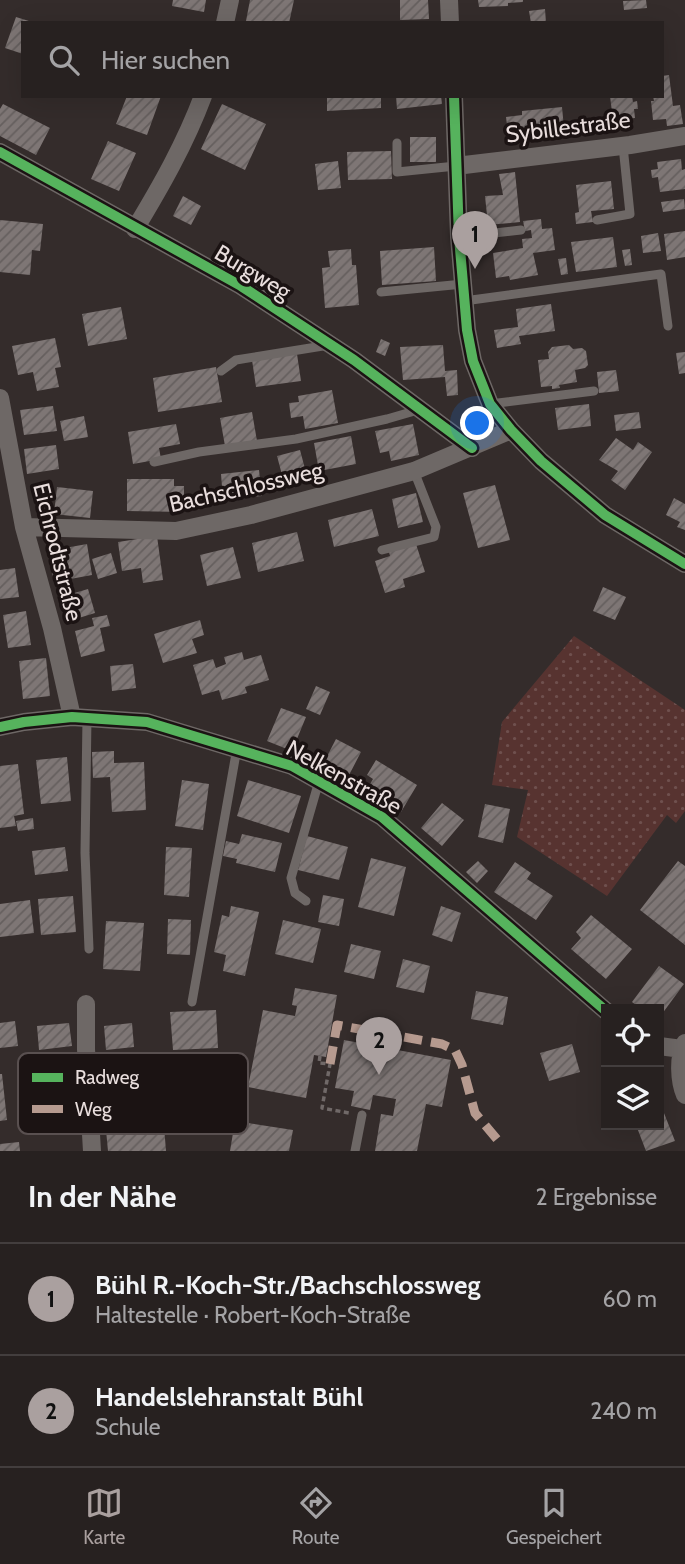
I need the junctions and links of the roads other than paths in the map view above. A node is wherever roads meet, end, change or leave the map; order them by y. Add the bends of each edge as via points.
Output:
1 (230, 0) edge
2 (449, 0) edge
3 (225, 21) edge
4 (450, 21) edge
5 (202, 98) edge
6 (454, 98) edge
7 (685, 136) edge
8 (397, 142) dead end
9 (624, 146) junction
10 (0, 152) edge
11 (456, 166) junction
12 (597, 220) dead end
13 (135, 229) junction
14 (521, 230) dead end
15 (459, 237) junction
16 (380, 292) dead end
17 (463, 293) junction
18 (668, 326) dead end
19 (331, 345) junction
20 (221, 371) dead end
21 (594, 391) dead end
22 (0, 398) edge
23 (490, 404) junction
24 (420, 409) junction
25 (511, 430) junction
26 (472, 448) junction
27 (154, 463) dead end
28 (414, 471) junction
29 (24, 527) junction
30 (382, 550) dead end
31 (685, 564) edge
32 (80, 717) junction
33 (0, 727) edge
34 (237, 748) junction
35 (319, 781) junction
36 (306, 901) dead end
37 (89, 949) dead end
38 (192, 1002) dead end
39 (86, 1004) dead end
40 (601, 1007) edge
41 (664, 1046) edge
42 (684, 1046) edge
43 (86, 1053) edge
44 (685, 1095) edge
45 (362, 1115) road end
46 (355, 1151) edge

1 - 3 street
2 - 4 street
5 - 13 street via 168,175
6 - 11 street
7 - 9 street, Sybillestraße
8 - 11 lane via 397,172
9 - 11 street, Sybillestraße
9 - 12 lane via 630,214
10 - 13 street, Burgweg
11 - 15 street
13 - 19 street, Burgweg via 241,286
14 - 15 lane
15 - 17 street
16 - 17 lane
17 - 18 lane via 661,274
17 - 23 street via 473,360
19 - 20 lane via 236,360
19 - 24 street, Burgweg
21 - 23 lane
22 - 29 street, Eichrodtstraße
23 - 25 street
24 - 26 street, Burgweg
24 - 27 lane via 296,439
25 - 26 street
25 - 31 street via 605,514
26 - 28 street, Bachschlossweg
28 - 29 street, Bachschlossweg via 176,531
28 - 30 lane via 436,527 434,537
29 - 32 street, Eichrodtstraße
32 - 33 street, Nelkenstraße
32 - 34 street, Nelkenstraße via 147,722
32 - 37 lane
34 - 35 street, Nelkenstraße via 292,766
34 - 38 lane
35 - 36 lane via 291,878 295,892
35 - 40 street, Nelkenstraße via 382,817
39 - 43 street
41 - 42 street
42 - 44 street via 681,1077
45 - 46 lane

